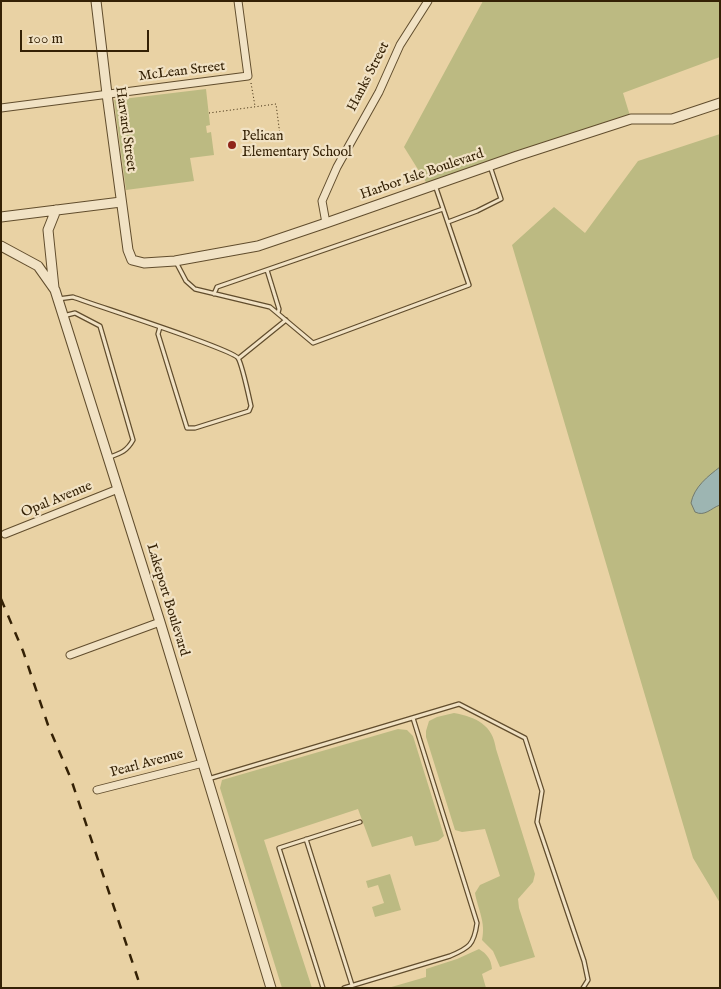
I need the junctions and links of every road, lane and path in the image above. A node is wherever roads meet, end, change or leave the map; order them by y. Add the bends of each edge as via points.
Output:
1 (96, 1) edge
2 (238, 1) edge
3 (428, 1) edge
4 (251, 83) dead end
5 (106, 94) junction
6 (720, 103) edge
7 (255, 107) junction
8 (1, 108) edge
9 (209, 113) dead end
10 (280, 134) dead end
11 (489, 166) junction
12 (435, 185) junction
13 (121, 202) junction
14 (443, 209) junction
15 (56, 210) junction
16 (1, 217) edge
17 (448, 222) junction
18 (326, 223) junction
19 (1, 246) edge
20 (132, 260) joint
21 (176, 261) junction
22 (267, 270) junction
23 (214, 294) junction
24 (56, 295) junction
25 (278, 314) junction
26 (63, 316) junction
27 (286, 320) junction
28 (160, 327) junction
29 (238, 358) junction
30 (108, 457) junction
31 (118, 489) junction
32 (6, 534) dead end
33 (160, 622) junction
34 (70, 655) dead end
35 (413, 718) junction
36 (203, 762) junction
37 (208, 779) junction
38 (97, 790) dead end
39 (360, 822) dead end
40 (306, 839) junction
41 (352, 985) junction
42 (272, 988) edge
43 (323, 988) edge
44 (344, 988) edge
45 (583, 988) edge

1 - 5 street, Harvard Street
2 - 5 street, McLean Street via 248,76
3 - 18 street, Hanks Street via 396,53 336,168 322,201
4 - 7 path
5 - 8 street, McLean Street
5 - 13 street, Harvard Street
6 - 11 street, Harbor Isle Boulevard via 672,119 631,119
7 - 9 path
7 - 10 path via 276,104
11 - 12 street, Harbor Isle Boulevard
11 - 17 lane via 501,199
12 - 14 lane
12 - 18 street, Harbor Isle Boulevard
13 - 15 street
13 - 20 street, Harvard Street
14 - 17 lane
14 - 22 lane
15 - 16 street
15 - 24 street via 48,230
17 - 27 lane via 469,285 313,343
18 - 21 street, Harbor Isle Boulevard via 258,246
19 - 24 street, Lakeport Boulevard via 38,266
20 - 21 street, Harbor Isle Boulevard via 144,264
21 - 23 lane via 194,289
22 - 23 lane via 217,287
22 - 25 lane
23 - 25 lane via 270,307
24 - 26 street, Lakeport Boulevard
24 - 28 lane via 73,297
25 - 27 lane
26 - 30 street, Lakeport Boulevard
26 - 30 lane via 75,313 100,326 133,440 123,453
27 - 29 lane
28 - 29 lane via 232,352
28 - 29 lane via 158,334 187,428 249,411 251,406
30 - 31 street, Lakeport Boulevard
31 - 32 street, Opal Avenue
31 - 33 street, Lakeport Boulevard
33 - 34 street
33 - 36 street, Lakeport Boulevard
35 - 37 lane
35 - 41 lane via 477,923 475,939 465,949 450,956
35 - 45 lane via 459,704 525,738 542,791 537,822 584,961 588,980
36 - 37 street, Lakeport Boulevard
36 - 38 street, Pearl Avenue
37 - 42 street, Lakeport Boulevard
39 - 40 lane
40 - 41 lane
40 - 43 lane via 279,848
41 - 44 lane

